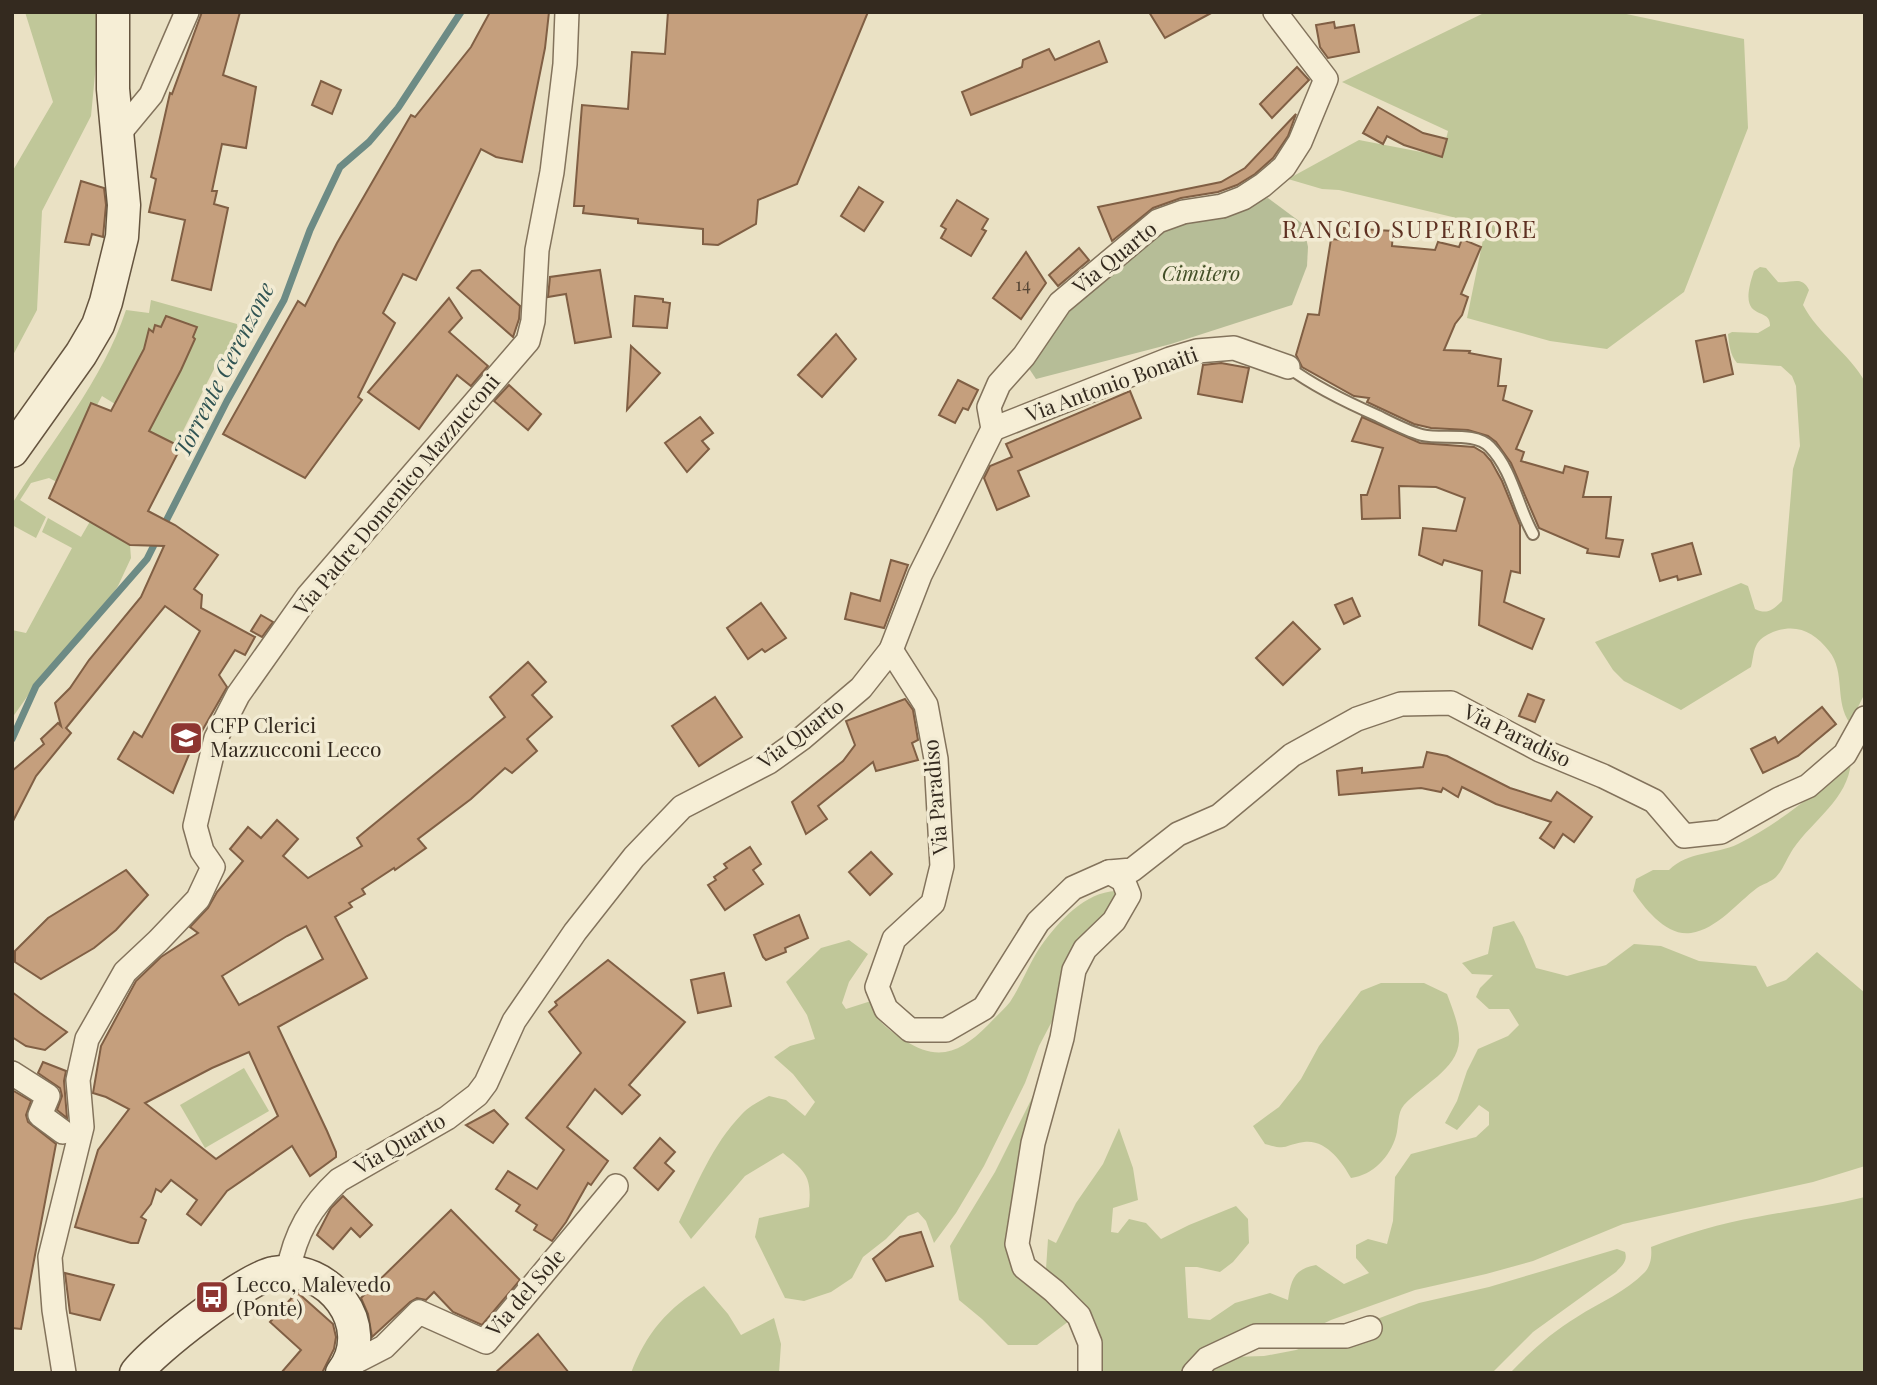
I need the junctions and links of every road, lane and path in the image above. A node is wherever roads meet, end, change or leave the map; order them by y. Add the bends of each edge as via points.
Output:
1 (113, 12) edge
2 (187, 12) edge
3 (567, 12) edge
4 (1275, 12) edge
5 (117, 136) junction
6 (1288, 367) joint
7 (993, 429) junction
8 (12, 451) edge
9 (1534, 534) dead end
10 (891, 650) junction
11 (1865, 718) edge
12 (1109, 872) junction
13 (12, 1073) edge
14 (63, 1132) dead end
15 (616, 1186) dead end
16 (288, 1272) junction
17 (1370, 1328) dead end
18 (346, 1369) edge
19 (64, 1373) edge
20 (135, 1373) edge
21 (1090, 1373) edge
22 (1194, 1373) edge

1 - 5 main road
2 - 5 street via 151,95
3 - 19 street, Via Padre Domenico Mazzucconi via 564,77 528,341 308,596 238,695 216,738 195,826 202,851 213,867 198,899 125,972 87,1039 78,1080 82,1127 50,1257
4 - 7 street, Via Quarto via 1326,79 1300,142 1284,167 1244,198 1158,221 1060,303 999,384 989,407
5 - 8 main road via 124,205 122,237 106,302 81,354
6 - 7 street, Via Antonio Bonaiti via 1234,348 1197,351
6 - 9 lane, Via Antonio Bonaiti via 1308,382 1399,427 1489,445 1519,495
7 - 10 street, Via Quarto via 920,575
10 - 12 street, Via Paradiso via 926,705 936,759 942,866 933,903 894,939 877,987 886,1009 910,1030 946,1030 984,1008 1038,922 1073,888
10 - 16 street, Via Quarto via 861,688 801,739 769,762 682,807 643,847 527,1001 477,1095 325,1193 302,1224
11 - 12 street, Via Paradiso via 1845,754 1808,786 1721,832 1684,836 1654,801 1540,751 1451,703 1401,704 1357,719 1292,755 1219,816 1178,834 1132,870
12 - 21 street via 1123,880 1129,895 1114,921 1085,949 1074,970 1062,1038 1033,1143 1017,1244 1024,1267 1079,1317 1090,1343
13 - 14 street via 48,1096 40,1115
15 - 18 street, Via del Sole via 486,1342 419,1312 384,1347
16 - 18 main road via 303,1272 317,1279 347,1308 356,1331
16 - 20 main road via 262,1276 236,1293 170,1339
17 - 22 street via 1346,1336 1256,1336 1207,1359

